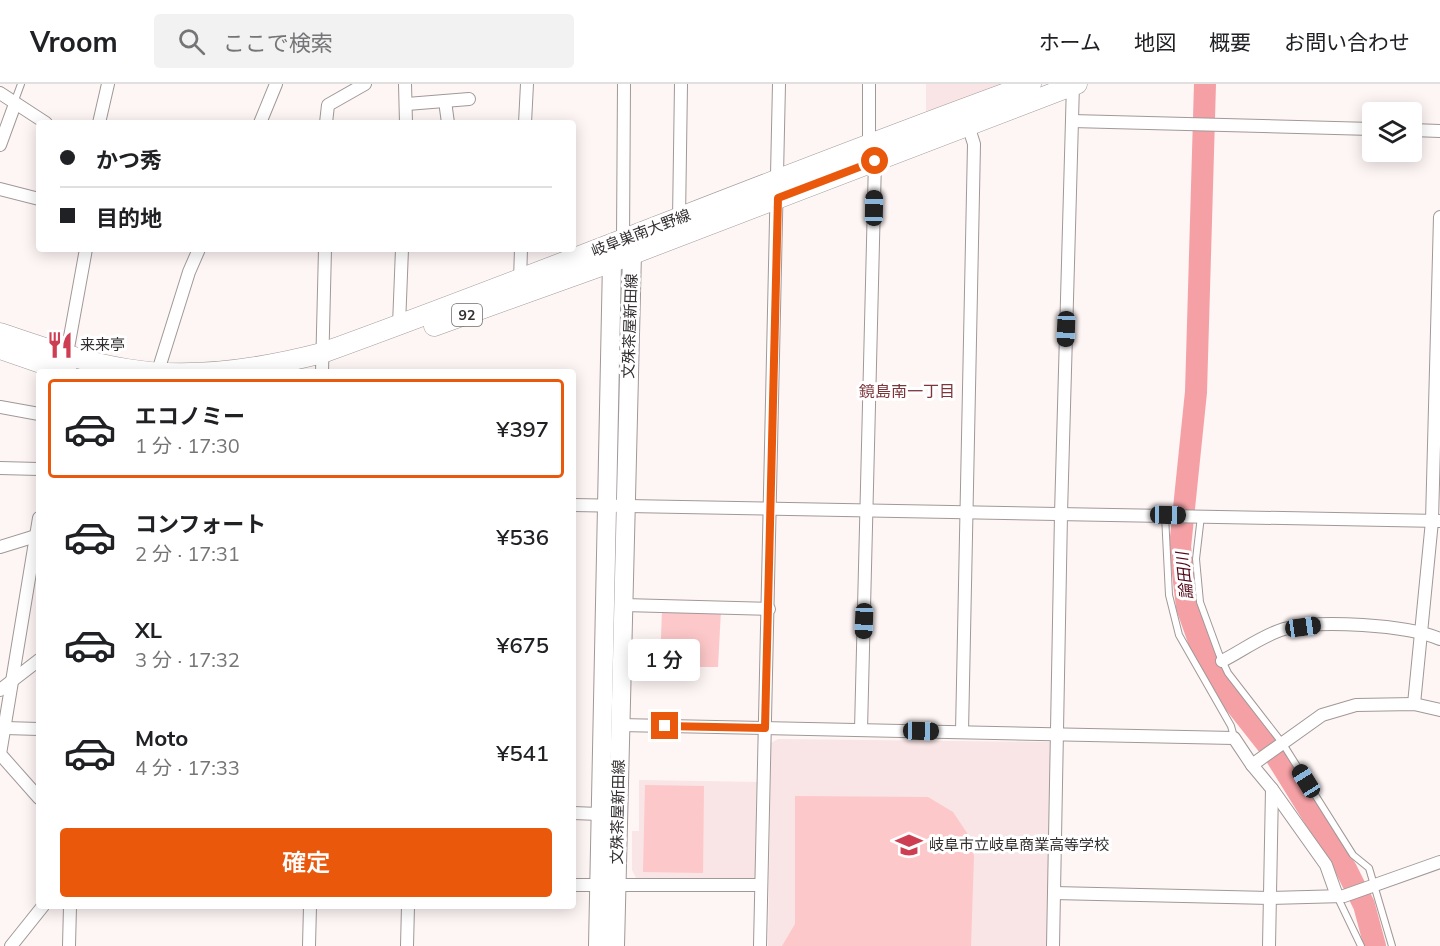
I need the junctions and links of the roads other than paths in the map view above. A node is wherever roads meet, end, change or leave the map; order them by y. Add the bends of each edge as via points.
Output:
1 (21, 84) edge
2 (108, 84) edge
3 (276, 84) edge
4 (365, 84) edge
5 (405, 84) edge
6 (527, 84) edge
7 (624, 84) edge
8 (681, 84) edge
9 (779, 84) edge
10 (869, 84) edge
11 (1031, 84) edge
12 (1075, 84) edge
13 (0, 93) edge
14 (469, 99) dead end
15 (445, 101) junction
16 (14, 104) junction
17 (407, 104) junction
18 (41, 120) edge
19 (100, 120) edge
20 (261, 120) edge
21 (326, 120) edge
22 (406, 120) edge
23 (447, 120) edge
24 (525, 120) edge
25 (1072, 121) junction
26 (968, 126) junction
27 (1362, 129) edge
28 (1422, 130) edge
29 (1440, 131) edge
30 (0, 146) edge
31 (872, 152) junction
32 (778, 188) junction
33 (0, 189) edge
34 (36, 198) edge
35 (1440, 217) edge
36 (679, 219) junction
37 (628, 246) junction
38 (85, 252) edge
39 (198, 252) edge
40 (325, 252) edge
41 (402, 252) edge
42 (521, 252) edge
43 (612, 262) junction
44 (520, 280) junction
45 (399, 325) junction
46 (0, 333) edge
47 (0, 349) edge
48 (322, 364) edge
49 (1438, 365) edge
50 (65, 368) edge
51 (129, 369) edge
52 (159, 369) edge
53 (248, 369) edge
54 (0, 407) edge
55 (36, 413) edge
56 (0, 468) edge
57 (36, 469) edge
58 (576, 505) edge
59 (616, 506) junction
60 (771, 510) junction
61 (867, 511) junction
62 (966, 513) junction
63 (1060, 514) junction
64 (1167, 515) junction
65 (1199, 515) junction
66 (1436, 521) edge
67 (36, 536) edge
68 (0, 547) edge
69 (36, 547) edge
70 (624, 605) junction
71 (769, 609) junction
72 (1421, 630) junction
73 (1440, 639) edge
74 (1222, 661) junction
75 (36, 662) edge
76 (13, 681) junction
77 (0, 690) edge
78 (1414, 704) junction
79 (1440, 710) edge
80 (620, 725) junction
81 (5, 728) junction
82 (765, 728) junction
83 (36, 729) edge
84 (861, 730) junction
85 (962, 732) junction
86 (1058, 734) junction
87 (1234, 738) junction
88 (1281, 746) junction
89 (1255, 763) junction
90 (1272, 789) junction
91 (36, 795) edge
92 (576, 813) edge
93 (599, 814) junction
94 (1440, 862) edge
95 (576, 885) edge
96 (607, 885) junction
97 (761, 885) junction
98 (1372, 885) junction
99 (1054, 893) junction
100 (1341, 896) junction
101 (1270, 898) junction
102 (41, 909) edge
103 (70, 909) edge
104 (310, 909) edge
105 (408, 909) edge
106 (11, 946) edge
107 (69, 946) edge
108 (309, 946) edge
109 (407, 946) edge
110 (598, 946) edge
111 (615, 946) edge
112 (760, 946) edge
113 (1053, 946) edge
114 (1269, 946) edge
115 (1361, 946) edge
116 (1392, 946) edge

1 - 16 lane
2 - 19 street
3 - 20 street
4 - 21 street via 328,105
5 - 17 street
6 - 24 street
7 - 37 street
8 - 36 street
9 - 32 street
10 - 31 street
11 - 31 main road, 岐阜巣南大野線 / 92
12 - 25 street
12 - 26 main road, 岐阜巣南大野線 / 92
13 - 16 street
14 - 15 street
15 - 17 street
15 - 23 street
16 - 18 street
16 - 30 street
17 - 22 street
25 - 27 street
25 - 63 street
26 - 31 main road, 岐阜巣南大野線 / 92
26 - 62 street via 974,144
28 - 29 street
31 - 32 main road, 岐阜巣南大野線 / 92
31 - 61 street
32 - 36 main road, 岐阜巣南大野線 / 92
32 - 37 main road, 岐阜巣南大野線 / 92
32 - 60 street
33 - 34 street
35 - 49 street
36 - 37 main road, 岐阜巣南大野線 / 92
37 - 43 main road, 岐阜巣南大野線 / 92
37 - 44 main road, 岐阜巣南大野線 / 92
37 - 59 main road, 文殊茶屋新田線
38 - 50 street
39 - 52 street
40 - 48 street
41 - 45 street
42 - 44 street
43 - 48 main road, 岐阜巣南大野線 / 92
43 - 59 main road, 文殊茶屋新田線
44 - 45 main road, 岐阜巣南大野線 / 92
45 - 48 main road, 岐阜巣南大野線 / 92
46 - 50 main road, 岐阜巣南大野線 / 92
47 - 50 main road, 岐阜巣南大野線 / 92
48 - 53 main road, 岐阜巣南大野線 / 92
49 - 66 street
50 - 51 main road, 岐阜巣南大野線 / 92
54 - 55 street
56 - 57 street
58 - 59 street
59 - 60 street
59 - 70 main road, 文殊茶屋新田線
59 - 93 main road, 文殊茶屋新田線
60 - 61 street
60 - 71 street
61 - 62 street
61 - 84 street
62 - 63 street
62 - 85 street
63 - 64 street
63 - 86 street
64 - 65 street
64 - 87 lane via 1169,595 1179,635 1231,726
65 - 66 street
65 - 74 lane via 1196,559 1200,602
66 - 72 street
67 - 68 street
69 - 76 street
70 - 71 street
70 - 80 main road, 文殊茶屋新田線
71 - 82 street
72 - 73 street
72 - 74 street via 1322,624 1283,629
72 - 78 street
74 - 88 lane
75 - 76 street
76 - 77 street
76 - 81 street
78 - 79 street
78 - 88 street via 1356,705 1322,715
80 - 82 street
80 - 96 main road, 文殊茶屋新田線
81 - 83 street
81 - 91 street via 0,754
82 - 84 street
82 - 97 street
84 - 85 street
85 - 86 street
86 - 87 street
86 - 99 street
87 - 89 street
88 - 89 street
88 - 98 lane via 1353,855 1369,868
89 - 90 street
90 - 100 street via 1326,865
90 - 101 street
92 - 93 street
93 - 96 main road, 文殊茶屋新田線
94 - 98 street
95 - 96 street
96 - 97 street
96 - 110 main road, 文殊茶屋新田線
96 - 111 main road, 文殊茶屋新田線
97 - 112 street
98 - 100 street
98 - 116 lane
99 - 101 street
99 - 113 street
100 - 101 street
100 - 115 lane
101 - 114 street
102 - 106 street
103 - 107 street
104 - 108 street
105 - 109 street

